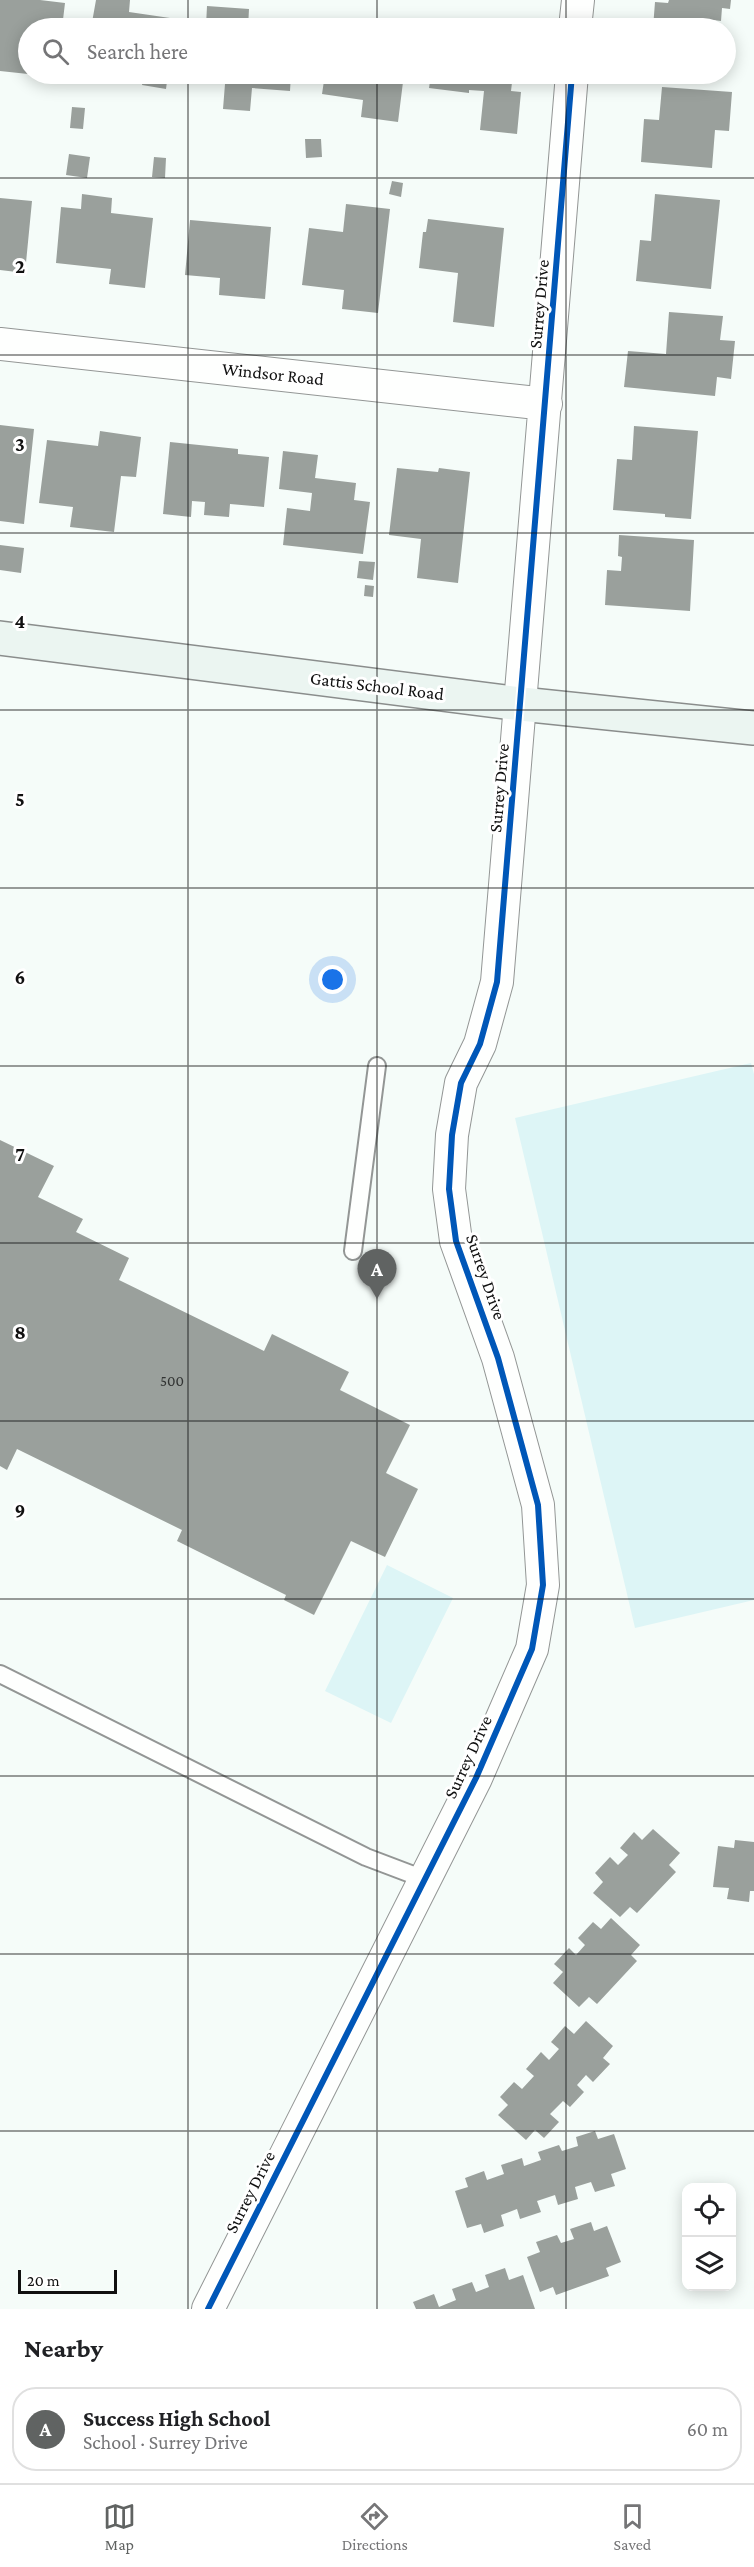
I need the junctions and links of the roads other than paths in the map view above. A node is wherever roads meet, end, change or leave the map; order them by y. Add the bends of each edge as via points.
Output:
1 (578, 0) edge
2 (576, 18) edge
3 (571, 84) edge
4 (0, 344) edge
5 (546, 404) junction
6 (0, 638) edge
7 (521, 704) junction
8 (754, 728) edge
9 (377, 1066) dead end
10 (353, 1251) dead end
11 (0, 1674) edge
12 (424, 1880) junction
13 (208, 2309) edge

1 - 2 street
3 - 5 street, Surrey Drive
4 - 5 street, Windsor Road
5 - 7 street, Surrey Drive
6 - 7 main road, Gattis School Road
7 - 8 main road, Gattis School Road
7 - 12 street, Surrey Drive via 496,982 480,1044 461,1083 452,1135 449,1189 456,1241 498,1358 538,1505 543,1585 532,1649 516,1689
9 - 10 lane
11 - 12 lane via 366,1857
12 - 13 street, Surrey Drive

